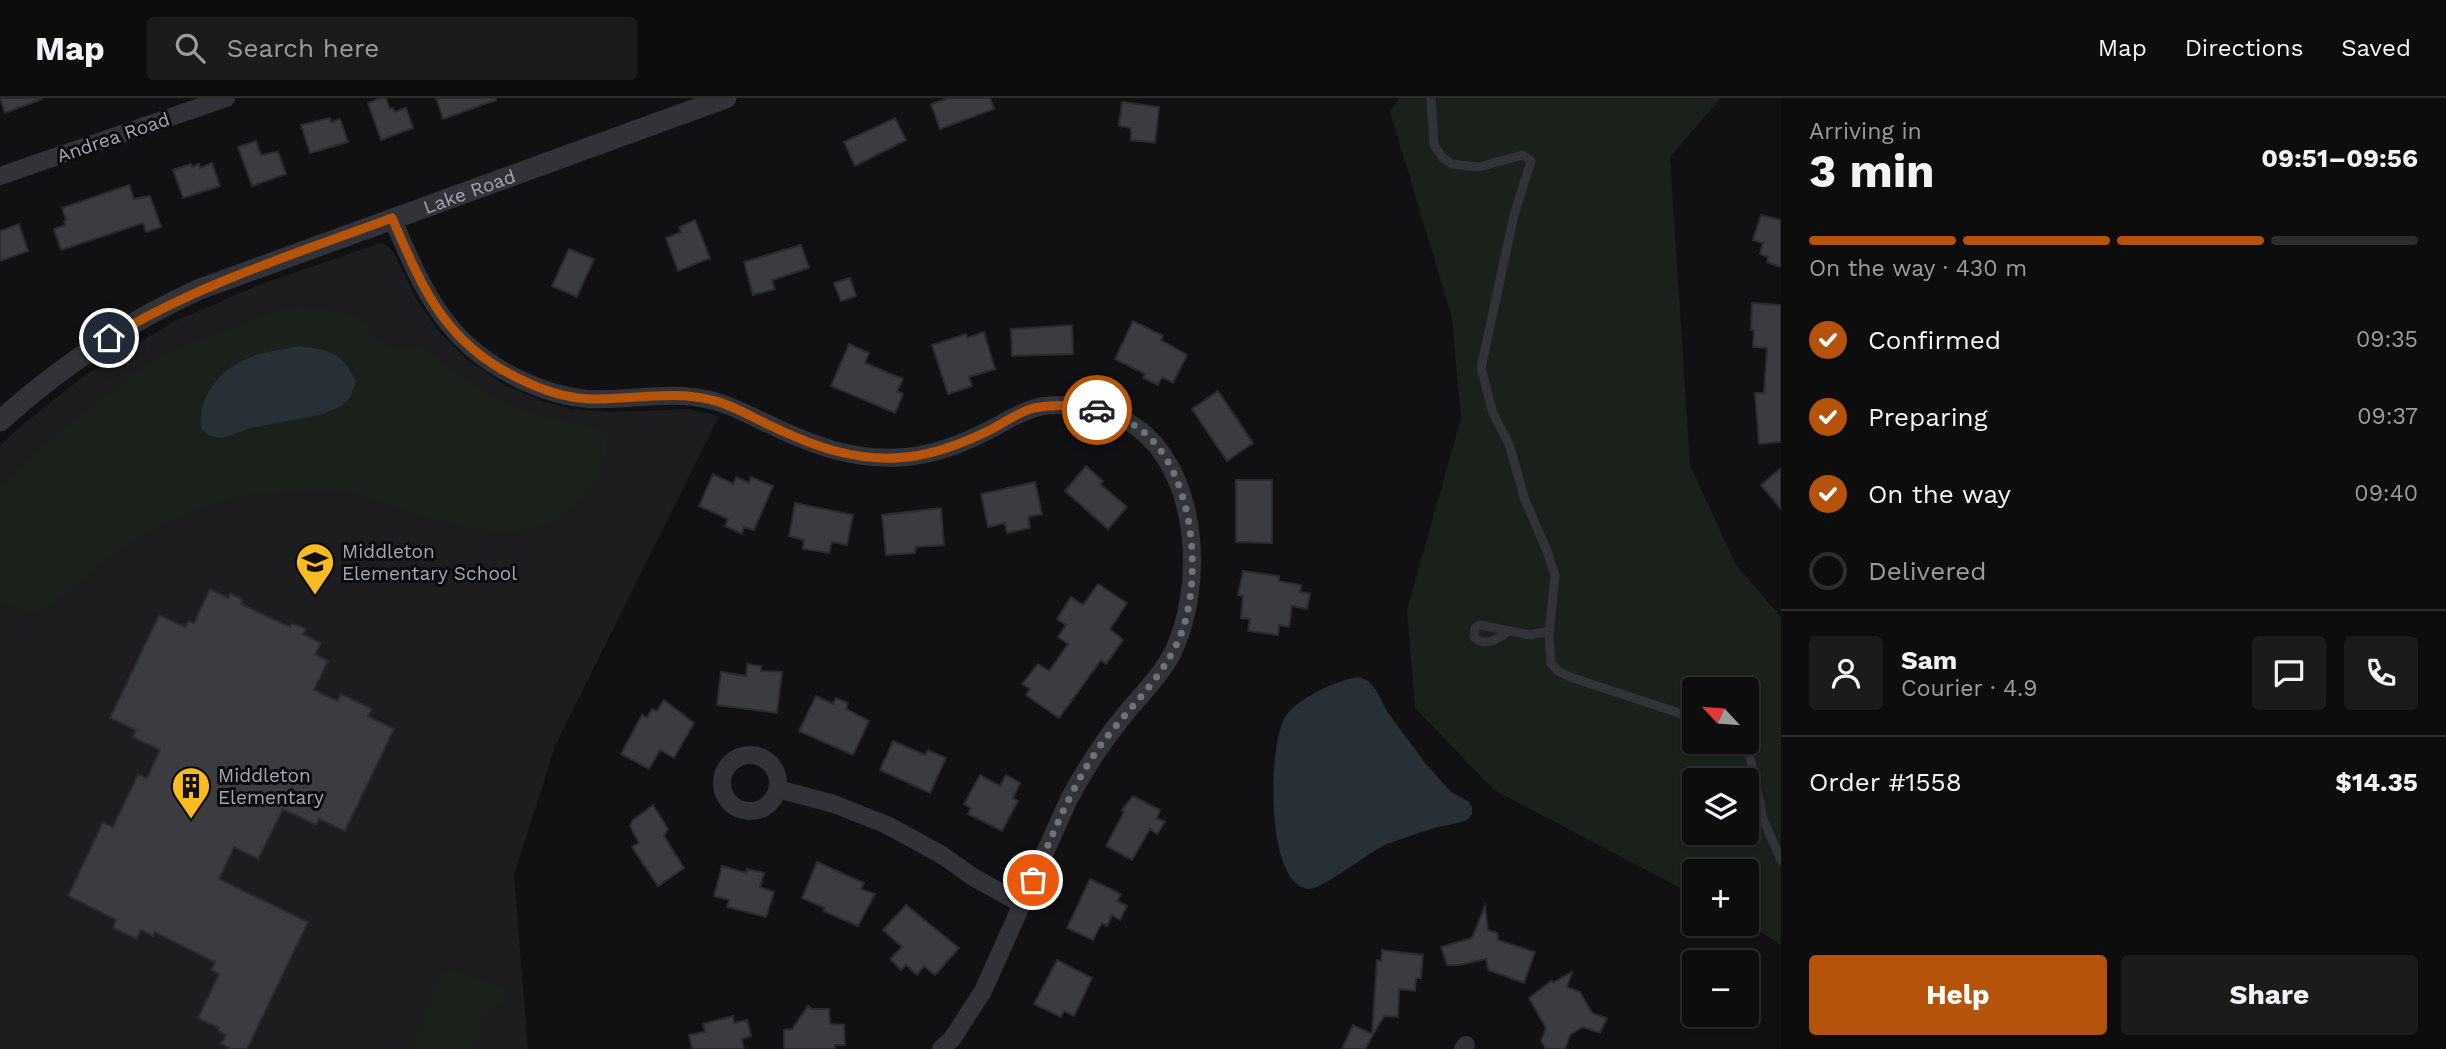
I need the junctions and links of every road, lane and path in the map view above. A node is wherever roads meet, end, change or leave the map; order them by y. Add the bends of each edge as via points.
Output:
1 (226, 98) edge
2 (726, 98) edge
3 (1431, 98) edge
4 (0, 176) edge
5 (392, 218) junction
6 (0, 421) edge
7 (1509, 631) dead end
8 (1549, 631) junction
9 (1682, 715) edge
10 (1748, 754) edge
11 (778, 789) dead end
12 (1781, 860) edge
13 (1022, 904) junction
14 (941, 1049) edge

1 - 4 street, Andrea Road
2 - 5 street, Lake Road
3 - 8 lane via 1434,145 1443,159 1472,167 1523,155 1531,161 1514,215 1481,368 1493,413 1509,443 1525,500 1555,576
5 - 6 street, Lake Road via 215,283 162,308 70,364
5 - 13 street via 420,282 447,325 497,367 562,395 714,400 824,449 879,458 937,452 1031,409 1052,405 1097,410 1122,418 1145,433 1163,454 1184,504 1192,559 1188,612 1164,666 1083,772
7 - 8 lane via 1530,635
8 - 9 lane via 1551,663 1558,671
10 - 12 lane via 1763,819
11 - 13 street via 887,825
13 - 14 street via 983,990

